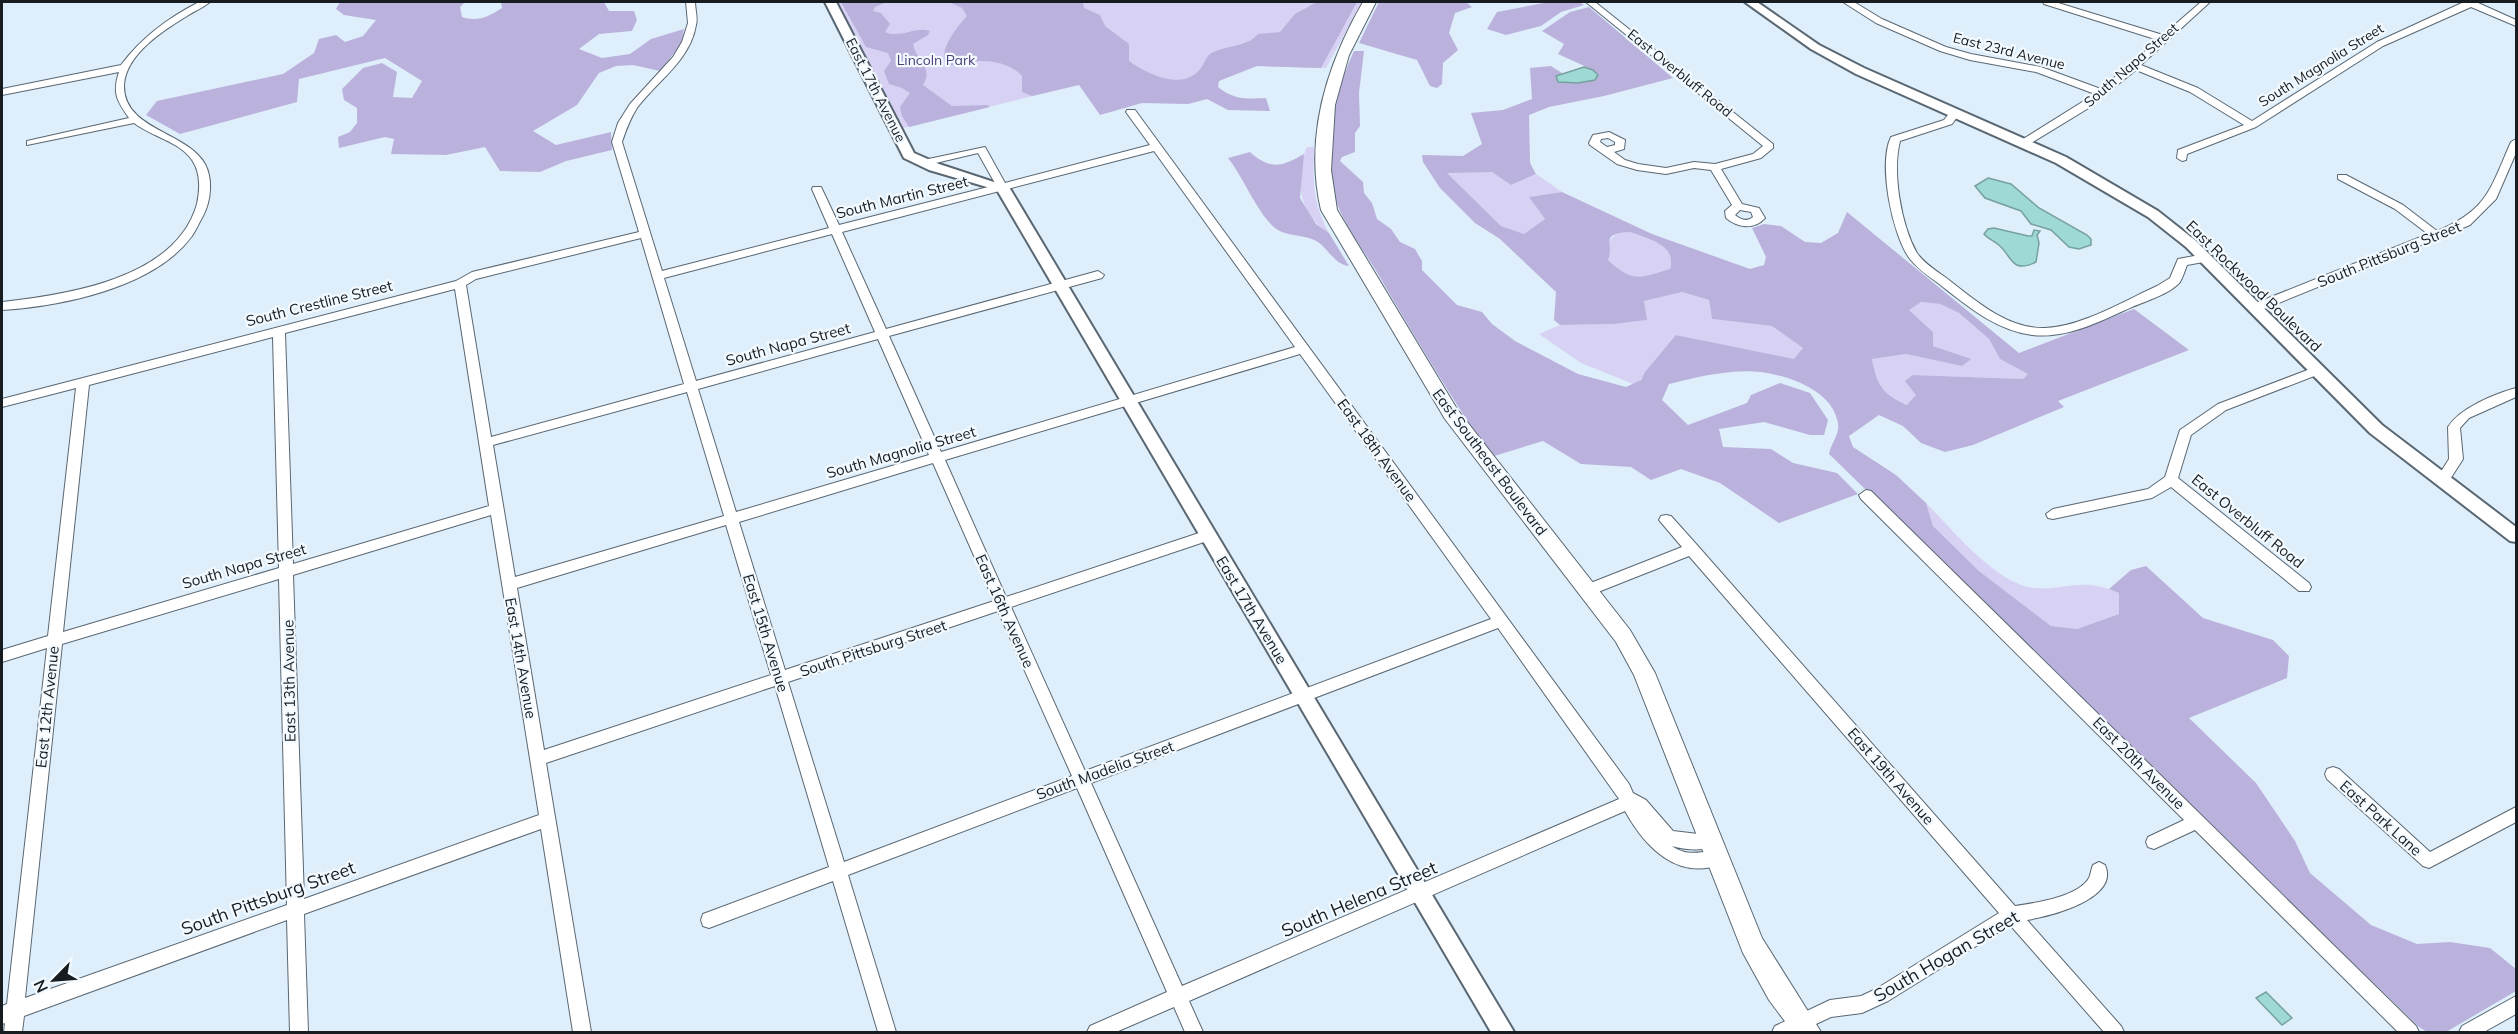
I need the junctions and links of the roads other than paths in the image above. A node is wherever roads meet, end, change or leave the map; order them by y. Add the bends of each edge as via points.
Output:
1 (205, 2) edge
2 (690, 2) edge
3 (830, 2) edge
4 (1369, 2) edge
5 (1597, 2) edge
6 (1750, 2) edge
7 (1848, 2) edge
8 (2047, 2) edge
9 (2206, 2) edge
10 (2470, 2) edge
11 (2517, 23) edge
12 (2161, 38) junction
13 (2134, 66) junction
14 (123, 68) junction
15 (2, 92) edge
16 (2100, 92) junction
17 (1131, 112) dead end
18 (1950, 117) junction
19 (136, 120) junction
20 (2252, 125) junction
21 (2517, 142) edge
22 (31, 143) dead end
23 (2024, 143) junction
24 (1156, 147) junction
25 (1606, 151) dead end
26 (2182, 158) dead end
27 (923, 163) junction
28 (1715, 167) junction
29 (2342, 177) dead end
30 (1002, 186) junction
31 (817, 189) dead end
32 (1738, 206) dead end
33 (835, 229) junction
34 (644, 234) junction
35 (2438, 236) junction
36 (2199, 259) junction
37 (1098, 275) dead end
38 (657, 276) junction
39 (460, 284) junction
40 (1061, 286) junction
41 (2, 306) edge
42 (2255, 308) junction
43 (279, 330) junction
44 (882, 336) junction
45 (1302, 349) junction
46 (2318, 370) junction
47 (83, 382) junction
48 (691, 388) junction
49 (2517, 392) edge
50 (1128, 402) junction
51 (2, 404) edge
52 (485, 443) junction
53 (938, 459) junction
54 (2171, 480) junction
55 (2442, 481) junction
56 (1866, 495) dead end
57 (495, 509) junction
58 (2053, 514) dead end
59 (731, 520) junction
60 (1666, 520) dead end
61 (1208, 535) junction
62 (2517, 536) edge
63 (1692, 549) junction
64 (286, 571) junction
65 (508, 585) junction
66 (2304, 587) dead end
67 (1588, 590) junction
68 (1002, 605) junction
69 (1502, 621) junction
70 (55, 639) junction
71 (2, 656) edge
72 (781, 679) junction
73 (1304, 697) junction
74 (538, 759) junction
75 (2333, 774) dead end
76 (1080, 779) junction
77 (1629, 797) junction
78 (2517, 814) edge
79 (548, 819) junction
80 (2197, 821) junction
81 (2154, 842) dead end
82 (1712, 850) junction
83 (839, 870) junction
84 (2099, 870) dead end
85 (1421, 893) junction
86 (294, 908) junction
87 (2012, 914) junction
88 (709, 920) dead end
89 (1178, 997) junction
90 (2517, 1005) edge
91 (8, 1013) edge
92 (1797, 1029) edge
93 (13, 1032) edge
94 (298, 1032) edge
95 (582, 1032) edge
96 (887, 1032) edge
97 (1096, 1032) edge
98 (1194, 1032) edge
99 (1503, 1032) edge
100 (2115, 1032) edge
101 (2410, 1032) edge
102 (2468, 1032) edge

1 - 14 street via 179,14 153,34
2 - 34 street, East 15th Avenue via 688,43 624,118 619,131 618,148
3 - 27 street, East 17th Avenue via 906,150
4 - 67 main road, East Southeast Boulevard via 1335,70 1326,105 1323,170 1329,210 1451,414
5 - 28 street, East Overbluff Road via 1769,146 1757,156
6 - 18 street, East Rockwood Boulevard via 1815,47
7 - 16 street, East 23rd Avenue via 1879,21 1943,49 2038,69
8 - 12 street
9 - 12 street, South Napa Street
10 - 11 street
10 - 20 street, South Magnolia Street via 2380,44
12 - 13 street, South Napa Street
13 - 16 street, South Napa Street
13 - 20 street via 2194,90
14 - 15 street
14 - 19 street via 119,86
16 - 23 street, South Napa Street
17 - 24 street, East 18th Avenue
18 - 23 street, East Rockwood Boulevard
18 - 36 street via 1931,129 1895,139 1894,194 1917,260 1986,314 2026,330 2060,331 2161,289 2175,280 2181,266
19 - 22 street
19 - 41 street via 191,152 203,171 204,196 193,227 179,246 158,262 123,279 64,296
20 - 26 street, South Magnolia Street via 2182,152
21 - 35 street, South Pittsburg Street via 2491,200 2466,223
23 - 36 street, East Rockwood Boulevard via 2106,184 2144,208
24 - 30 street, South Martin Street
24 - 45 street, East 18th Avenue
25 - 28 street via 1637,167 1666,171 1694,165
27 - 30 street, East 17th Avenue
27 - 30 street, East 17th Avenue via 981,149
28 - 32 street
29 - 35 street via 2399,207
30 - 33 street, South Martin Street
30 - 40 street, East 17th Avenue
31 - 33 street, East 16th Avenue
33 - 38 street, South Martin Street
33 - 44 street, East 16th Avenue
34 - 38 street, East 15th Avenue
34 - 39 street, South Crestline Street via 472,276
35 - 42 street, South Pittsburg Street
36 - 42 street, East Rockwood Boulevard
37 - 40 street, South Napa Street
38 - 48 street, East 15th Avenue
39 - 43 street, South Crestline Street
39 - 52 street, East 14th Avenue
40 - 44 street, South Napa Street
40 - 50 street, East 17th Avenue
42 - 46 street, East Rockwood Boulevard
43 - 47 street, South Crestline Street
43 - 64 street, East 13th Avenue
44 - 48 street, South Napa Street
44 - 53 street, East 16th Avenue
45 - 50 street, South Magnolia Street
45 - 69 street, East 18th Avenue
46 - 54 street via 2222,407 2185,433
46 - 55 street, East Rockwood Boulevard via 2376,429
47 - 51 street, South Crestline Street
47 - 70 street, East 12th Avenue
48 - 52 street, South Napa Street
48 - 59 street, East 15th Avenue
49 - 55 street via 2465,415 2454,427 2456,459
50 - 53 street, South Magnolia Street
50 - 61 street, East 17th Avenue
52 - 57 street, East 14th Avenue
53 - 59 street, South Magnolia Street
53 - 68 street, East 16th Avenue
54 - 58 street via 2152,493
54 - 66 street, East Overbluff Road
55 - 62 street, East Rockwood Boulevard
56 - 80 street, East 20th Avenue
57 - 64 street, South Napa Street
57 - 65 street, East 14th Avenue
59 - 65 street, South Magnolia Street
59 - 72 street, East 15th Avenue
60 - 63 street, East 19th Avenue
61 - 68 street, South Pittsburg Street
61 - 73 street, East 17th Avenue
63 - 67 street
63 - 87 street, East 19th Avenue
64 - 70 street, South Napa Street
64 - 86 street, East 13th Avenue
65 - 74 street, East 14th Avenue
67 - 82 main road, East Southeast Boulevard via 1623,636 1644,673
68 - 72 street, South Pittsburg Street
68 - 76 street, East 16th Avenue
69 - 73 street, South Madelia Street
69 - 77 street, East 18th Avenue
70 - 71 street, South Napa Street
70 - 91 street, East 12th Avenue
72 - 74 street, South Pittsburg Street
72 - 83 street, East 15th Avenue
73 - 76 street, South Madelia Street
73 - 85 street, East 17th Avenue
74 - 79 street, East 14th Avenue
75 - 78 street, East Park Lane via 2429,861
76 - 83 street, South Madelia Street
76 - 89 street, East 16th Avenue
77 - 82 street, East 18th Avenue via 1659,846 1674,858 1693,861
77 - 85 street, South Helena Street
79 - 86 street, South Pittsburg Street
79 - 95 street, East 14th Avenue
80 - 81 street
80 - 101 street, East 20th Avenue
82 - 92 main road via 1752,945
83 - 88 street, South Madelia Street
83 - 96 street, East 15th Avenue
84 - 87 street, South Hogan Street via 2097,881 2086,893 2046,909
85 - 89 street, South Helena Street
85 - 99 street, East 17th Avenue
86 - 91 street, South Pittsburg Street
86 - 94 street, East 13th Avenue
87 - 92 street, South Hogan Street via 1882,995 1862,1004 1830,1009
87 - 100 street, East 19th Avenue
89 - 97 street, South Helena Street
89 - 98 street, East 16th Avenue
90 - 102 street
91 - 93 street, East 12th Avenue

